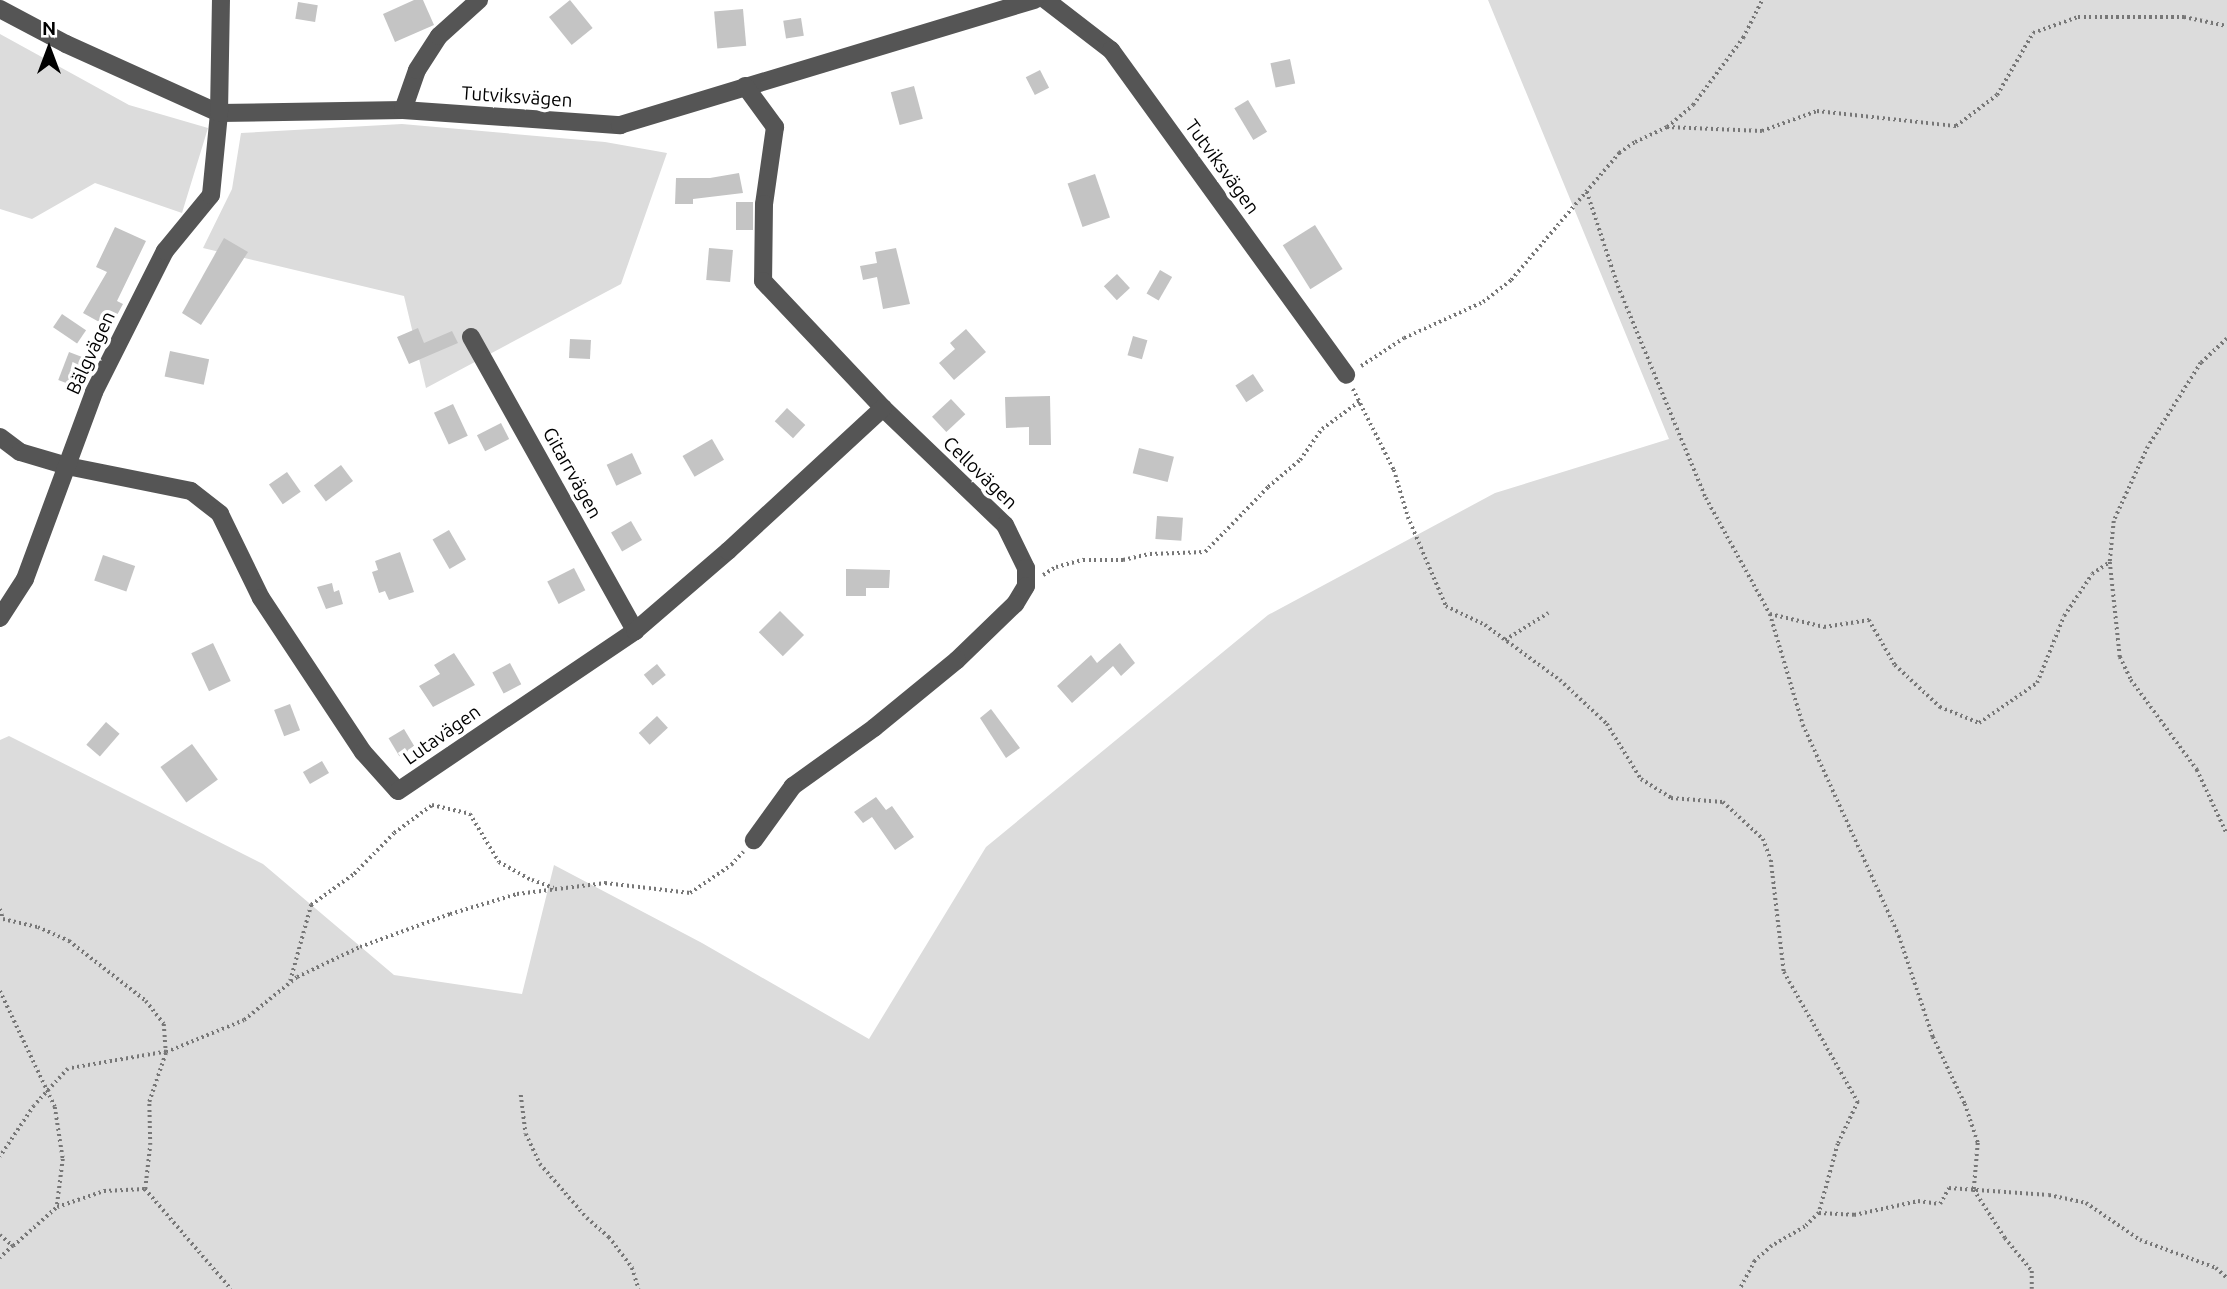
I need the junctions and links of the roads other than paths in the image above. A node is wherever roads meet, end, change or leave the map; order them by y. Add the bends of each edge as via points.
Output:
1 (221, 0) edge
2 (479, 0) edge
3 (1035, 0) edge
4 (1046, 0) edge
5 (0, 9) edge
6 (745, 86) junction
7 (403, 110) junction
8 (219, 113) junction
9 (471, 337) dead end
10 (1346, 375) road end
11 (883, 408) junction
12 (0, 437) edge
13 (67, 466) junction
14 (0, 618) edge
15 (635, 631) junction
16 (754, 840) road end

1 - 8 street, Bälgvägen
2 - 7 street via 439,36 417,70
3 - 6 street, Tutviksvägen
4 - 10 street, Tutviksvägen via 1111,50
5 - 8 street, Tutviksvägen via 65,44
6 - 7 street, Tutviksvägen via 620,125
6 - 11 street, Cellovägen via 775,127 764,204 763,281
7 - 8 street, Tutviksvägen
8 - 13 street, Bälgvägen via 211,195 165,251 94,392
9 - 15 street, Gitarrvägen
11 - 15 street, Lutavägen
11 - 16 street, Cellovägen via 1005,525 1026,568 1026,586 1015,604 957,660 793,786
12 - 13 street, Lutavägen via 20,452
13 - 14 street, Bälgvägen via 25,579
13 - 15 street, Lutavägen via 191,491 220,514 261,598 363,752 398,791

